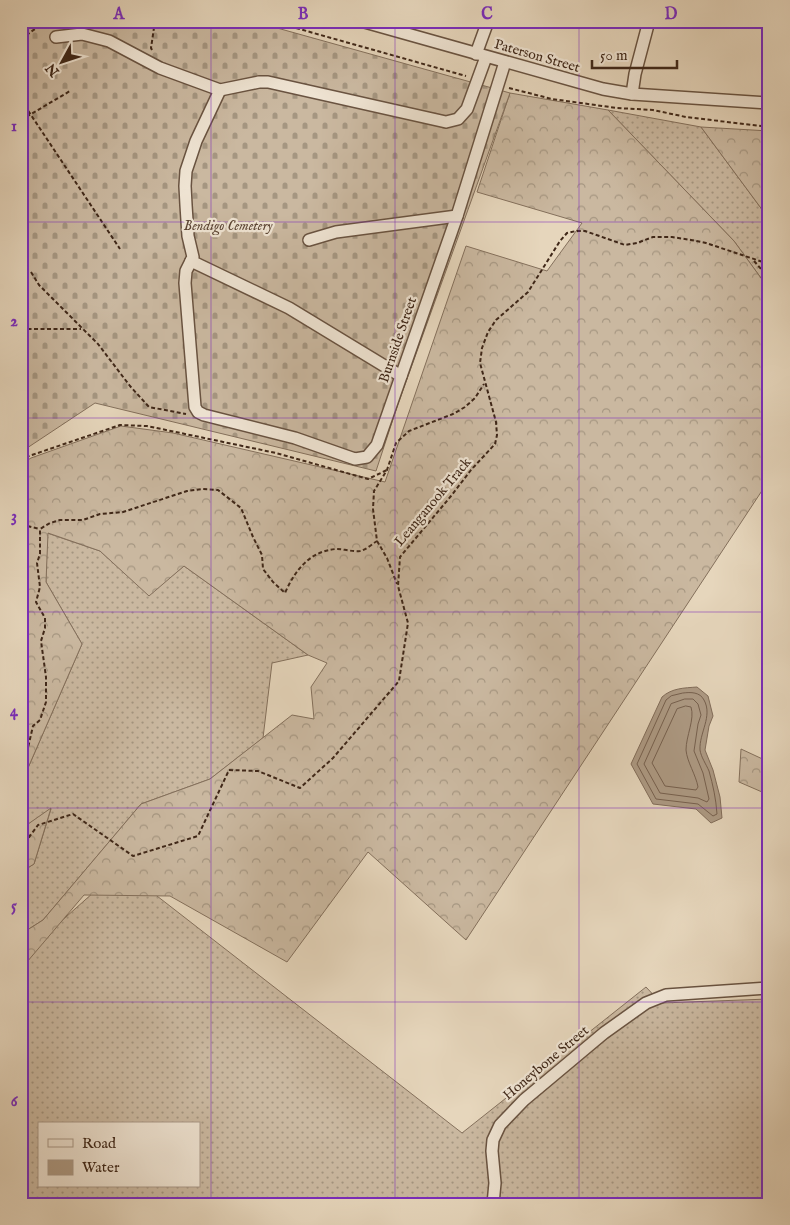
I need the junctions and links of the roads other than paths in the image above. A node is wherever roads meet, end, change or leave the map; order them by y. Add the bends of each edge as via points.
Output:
1 (361, 21) edge
2 (488, 21) edge
3 (649, 21) edge
4 (56, 37) dead end
5 (481, 55) junction
6 (505, 62) junction
7 (220, 90) junction
8 (632, 94) junction
9 (769, 103) edge
10 (457, 216) junction
11 (309, 240) dead end
12 (191, 261) junction
13 (402, 376) junction
14 (769, 988) edge
15 (494, 1204) edge

1 - 5 street, Paterson Street
2 - 5 street
3 - 8 street via 634,74
4 - 7 street via 82,34 103,39 160,68
5 - 6 street, Paterson Street
5 - 7 street via 479,80 467,109 454,121 437,121 268,82
6 - 8 street, Paterson Street
6 - 10 street, Burnside Street
7 - 12 street via 196,140 186,171 184,186
8 - 9 street, Paterson Street
10 - 11 street via 336,232
10 - 13 street, Burnside Street
12 - 13 street via 289,308
12 - 13 street, Burnside Street via 186,271 186,283 193,398 198,412 361,459 377,445
14 - 15 street, Honeybone Street via 677,993 656,998 604,1033 524,1100 500,1125 492,1152

